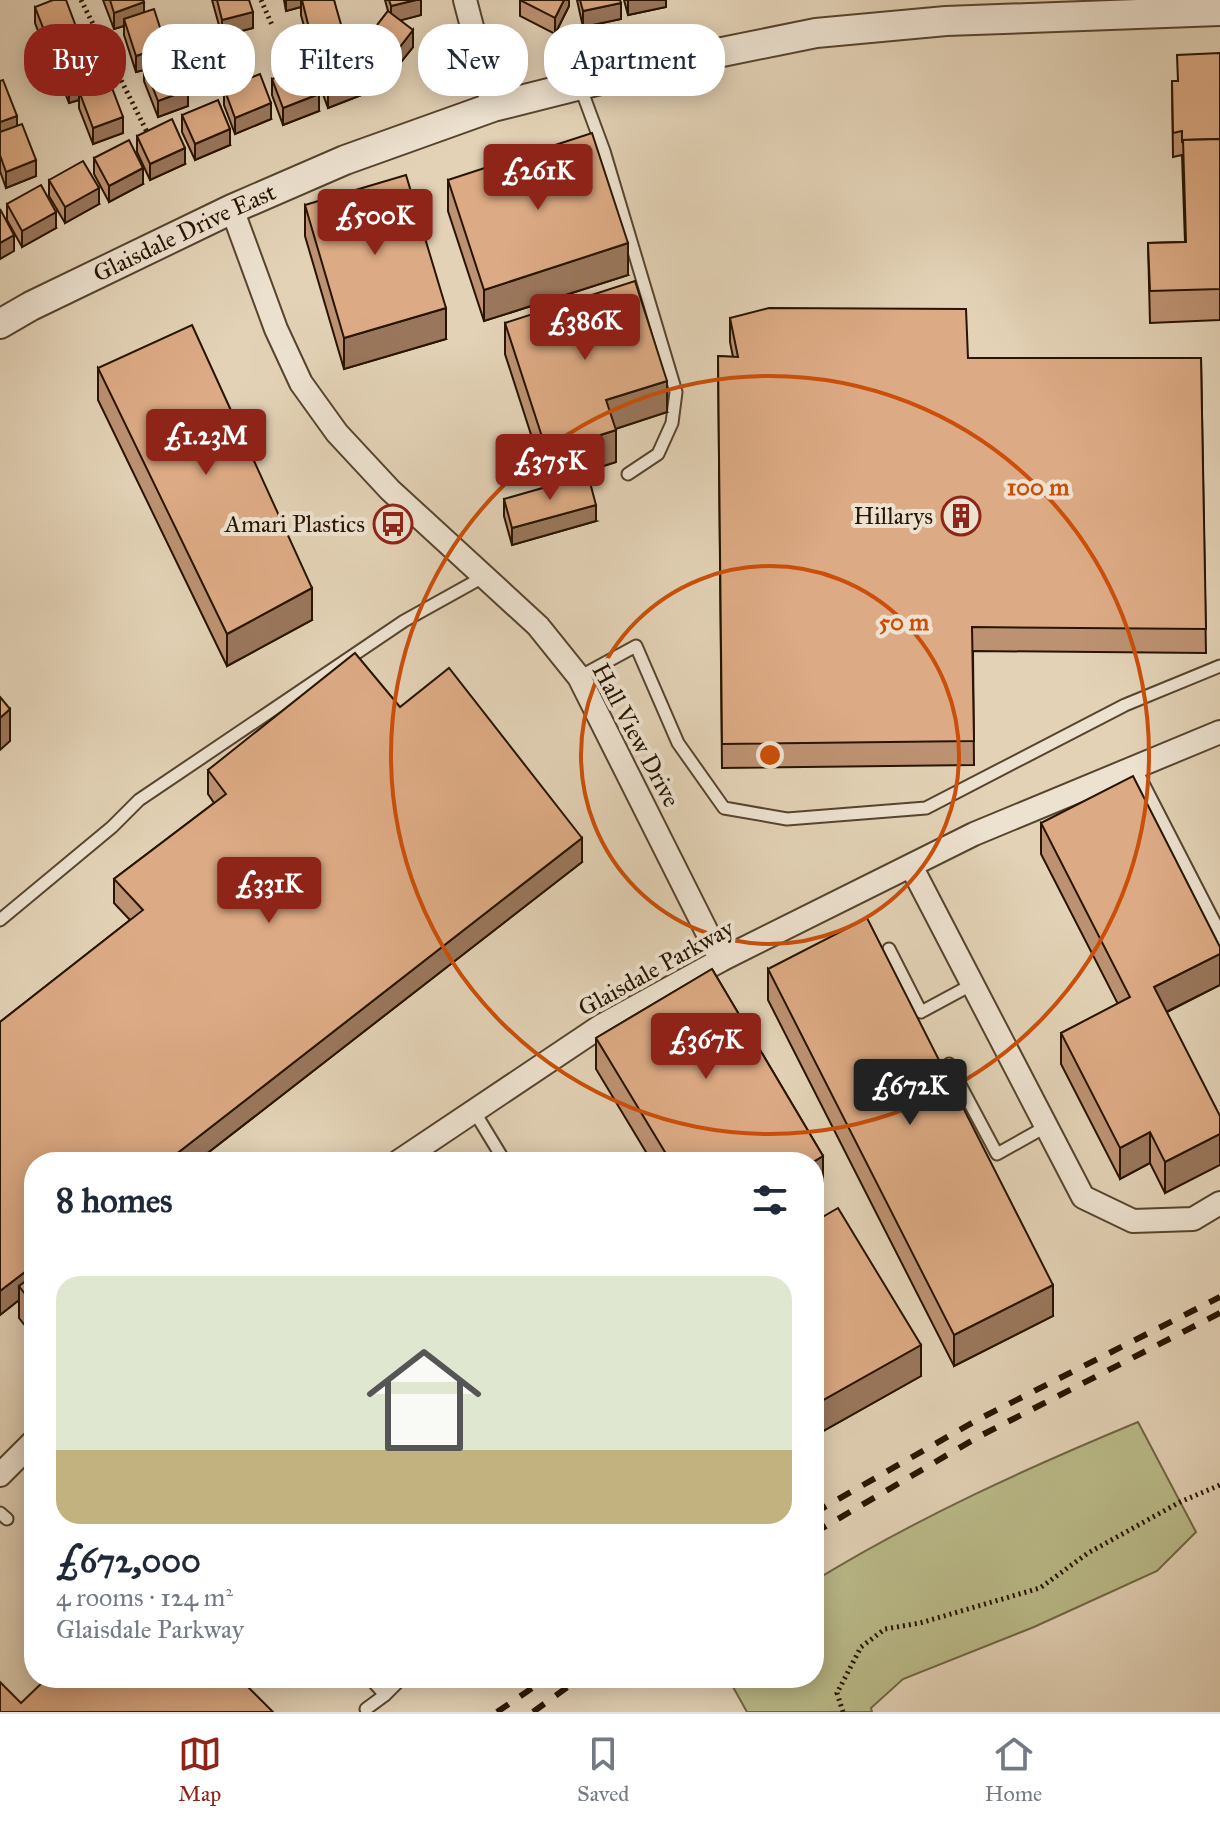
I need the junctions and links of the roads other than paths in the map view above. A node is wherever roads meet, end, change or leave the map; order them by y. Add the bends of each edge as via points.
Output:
1 (465, 0) edge
2 (1220, 11) edge
3 (725, 51) edge
4 (544, 94) edge
5 (584, 96) edge
6 (493, 107) junction
7 (232, 209) junction
8 (0, 324) edge
9 (628, 474) dead end
10 (486, 575) junction
11 (1220, 666) edge
12 (579, 677) junction
13 (1220, 732) edge
14 (1130, 770) junction
15 (911, 866) junction
16 (0, 920) edge
17 (1220, 945) edge
18 (889, 949) dead end
19 (721, 960) junction
20 (973, 984) junction
21 (949, 1064) dead end
22 (474, 1111) junction
23 (1047, 1125) junction
24 (413, 1152) edge
25 (499, 1152) edge
26 (1220, 1203) edge
27 (24, 1451) edge
28 (0, 1475) edge
29 (379, 1688) edge
30 (392, 1688) edge
31 (385, 1695) junction
32 (366, 1709) dead end

1 - 6 street
2 - 3 street, Glaisdale Drive East via 946,21 816,33
4 - 6 street, Glaisdale Drive East
5 - 9 lane via 676,392 672,423 658,454
6 - 7 street, Glaisdale Drive East via 345,160
7 - 8 street, Glaisdale Drive East
7 - 10 street, Hall View Drive via 301,383 337,433 390,490
10 - 12 street, Hall View Drive via 538,626
10 - 16 lane via 404,621 139,800
11 - 12 lane via 1125,705 926,808 787,819 724,808 678,743 636,646
12 - 19 street, Hall View Drive
13 - 14 street, Glaisdale Parkway
14 - 15 street, Glaisdale Parkway via 974,834
14 - 17 street
15 - 19 street, Glaisdale Parkway
15 - 20 street
18 - 20 lane via 921,1012
19 - 22 street, Glaisdale Parkway via 601,1026
20 - 23 street
21 - 23 lane via 997,1154
22 - 24 street, Glaisdale Parkway
22 - 25 lane
23 - 26 street via 1083,1197 1133,1221 1193,1219
27 - 28 street
29 - 31 lane
30 - 31 lane
31 - 32 lane

